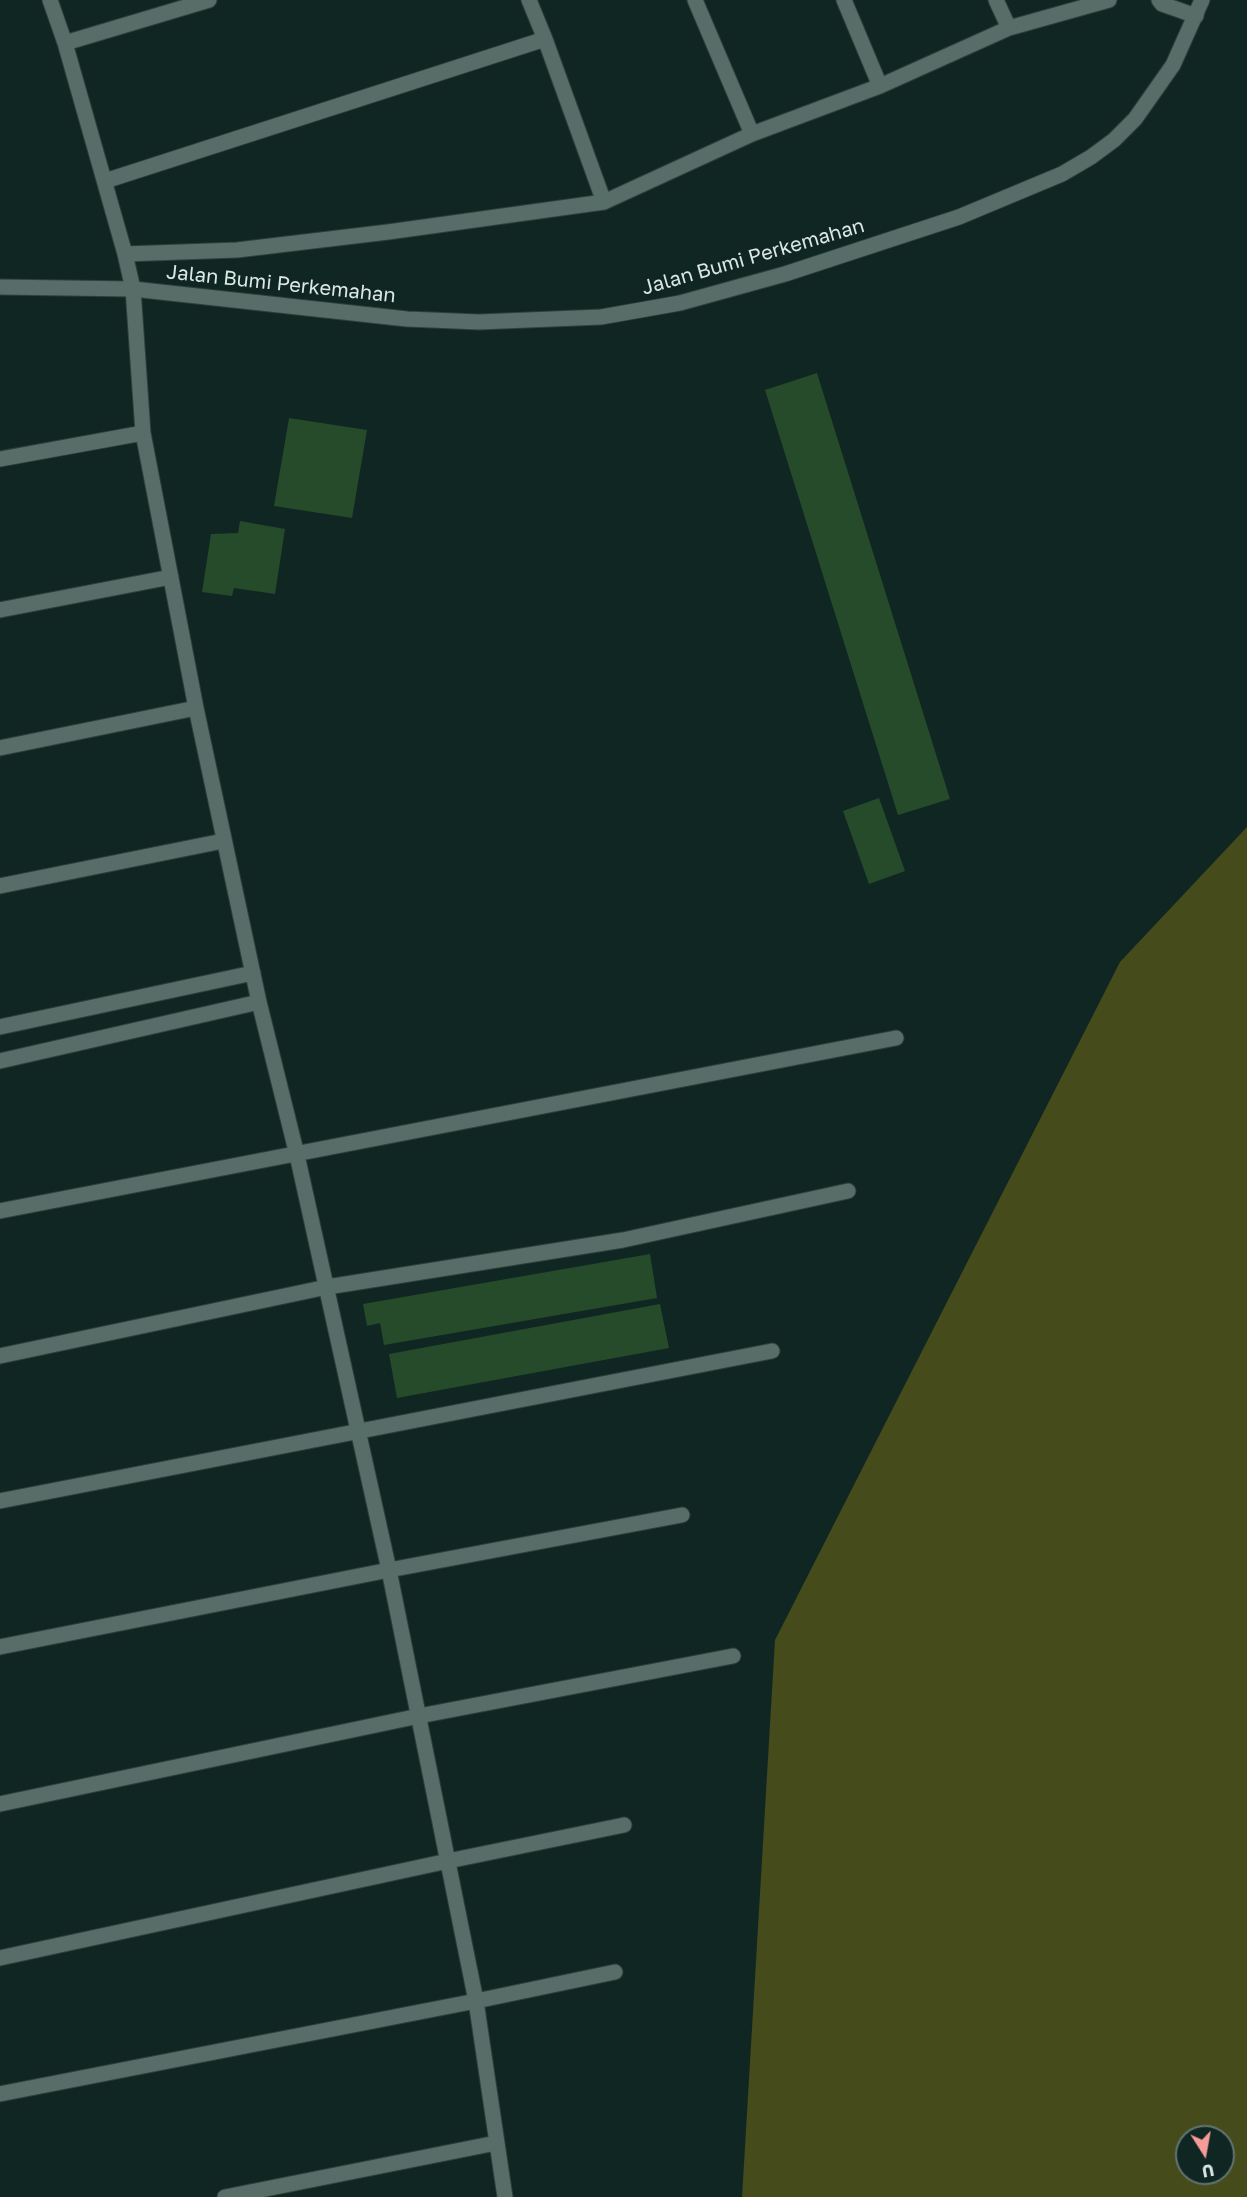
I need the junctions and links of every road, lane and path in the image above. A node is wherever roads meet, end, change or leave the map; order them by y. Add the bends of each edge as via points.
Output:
1 (50, 0) edge
2 (209, 0) edge
3 (529, 0) edge
4 (695, 0) edge
5 (844, 0) edge
6 (996, 0) edge
7 (1109, 0) edge
8 (1202, 0) edge
9 (1162, 1) edge
10 (1196, 16) junction
11 (1009, 28) junction
12 (545, 39) junction
13 (65, 43) junction
14 (880, 86) junction
15 (752, 134) junction
16 (105, 181) junction
17 (604, 202) junction
18 (125, 254) junction
19 (0, 286) edge
20 (133, 290) junction
21 (143, 432) junction
22 (0, 459) edge
23 (171, 577) junction
24 (0, 610) edge
25 (196, 708) junction
26 (0, 748) edge
27 (223, 841) junction
28 (0, 886) edge
29 (253, 973) junction
30 (259, 1002) junction
31 (0, 1026) edge
32 (896, 1038) dead end
33 (0, 1060) edge
34 (297, 1155) junction
35 (848, 1191) dead end
36 (0, 1211) edge
37 (327, 1287) junction
38 (772, 1351) dead end
39 (0, 1356) edge
40 (359, 1430) junction
41 (0, 1501) edge
42 (682, 1515) dead end
43 (389, 1570) junction
44 (0, 1647) edge
45 (733, 1656) dead end
46 (419, 1716) junction
47 (0, 1804) edge
48 (624, 1825) dead end
49 (448, 1861) junction
50 (0, 1958) edge
51 (615, 1972) dead end
52 (476, 2001) junction
53 (0, 2094) edge
54 (495, 2143) junction
55 (225, 2197) edge
56 (505, 2197) edge

1 - 13 street
2 - 13 street
3 - 12 street
4 - 15 street
5 - 14 street
6 - 11 street
7 - 11 street
8 - 10 street, Jalan Bumi Perkemahan
9 - 10 street
10 - 20 street, Jalan Bumi Perkemahan via 1173,65 1135,119 1114,140 1062,174 959,217 785,274 680,303 601,316 479,322 407,319
11 - 14 street
12 - 16 street
12 - 17 street
13 - 16 street
14 - 15 street
15 - 17 street
16 - 18 street
17 - 18 street via 237,250
18 - 20 street
19 - 20 street, Jalan Bumi Perkemahan
20 - 21 street
21 - 22 street
21 - 23 street
23 - 24 street
23 - 25 street
25 - 26 street
25 - 27 street
27 - 28 street
27 - 29 street
29 - 30 street
29 - 31 street
30 - 33 street
30 - 34 street
32 - 34 street
34 - 36 street
34 - 37 street
35 - 37 street via 623,1240
37 - 39 street
37 - 40 street
38 - 40 street
40 - 41 street
40 - 43 street
42 - 43 street
43 - 44 street
43 - 46 street
45 - 46 street
46 - 47 street
46 - 49 street
48 - 49 street
49 - 50 street
49 - 52 street
51 - 52 street
52 - 53 street
52 - 54 street
54 - 55 street
54 - 56 street

